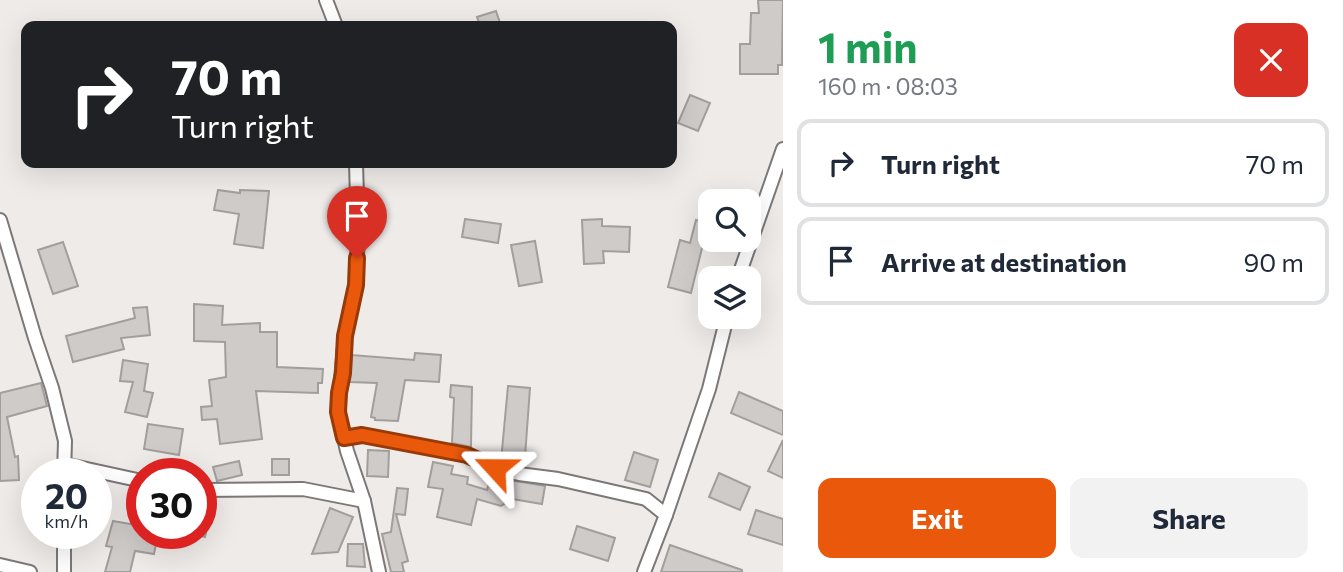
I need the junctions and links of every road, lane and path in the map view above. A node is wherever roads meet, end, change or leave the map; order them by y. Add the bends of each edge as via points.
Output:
1 (326, 0) edge
2 (334, 21) edge
3 (783, 149) edge
4 (356, 168) edge
5 (780, 168) edge
6 (783, 180) edge
7 (768, 190) junction
8 (0, 220) edge
9 (742, 266) edge
10 (724, 329) edge
11 (344, 438) junction
12 (64, 458) edge
13 (217, 490) edge
14 (364, 501) junction
15 (666, 515) junction
16 (64, 549) edge
17 (0, 565) edge
18 (30, 572) edge
19 (64, 572) edge
20 (379, 572) edge
21 (644, 572) edge

1 - 2 street
3 - 5 street
4 - 11 street via 356,285 345,336 338,412
5 - 7 street
6 - 7 street
7 - 9 street
8 - 12 street via 52,388 65,441
10 - 15 street via 709,389
11 - 14 street
11 - 15 street via 362,435 467,455 519,474 646,499
13 - 14 street via 303,489
14 - 20 street
15 - 21 street
16 - 19 street
17 - 18 street

